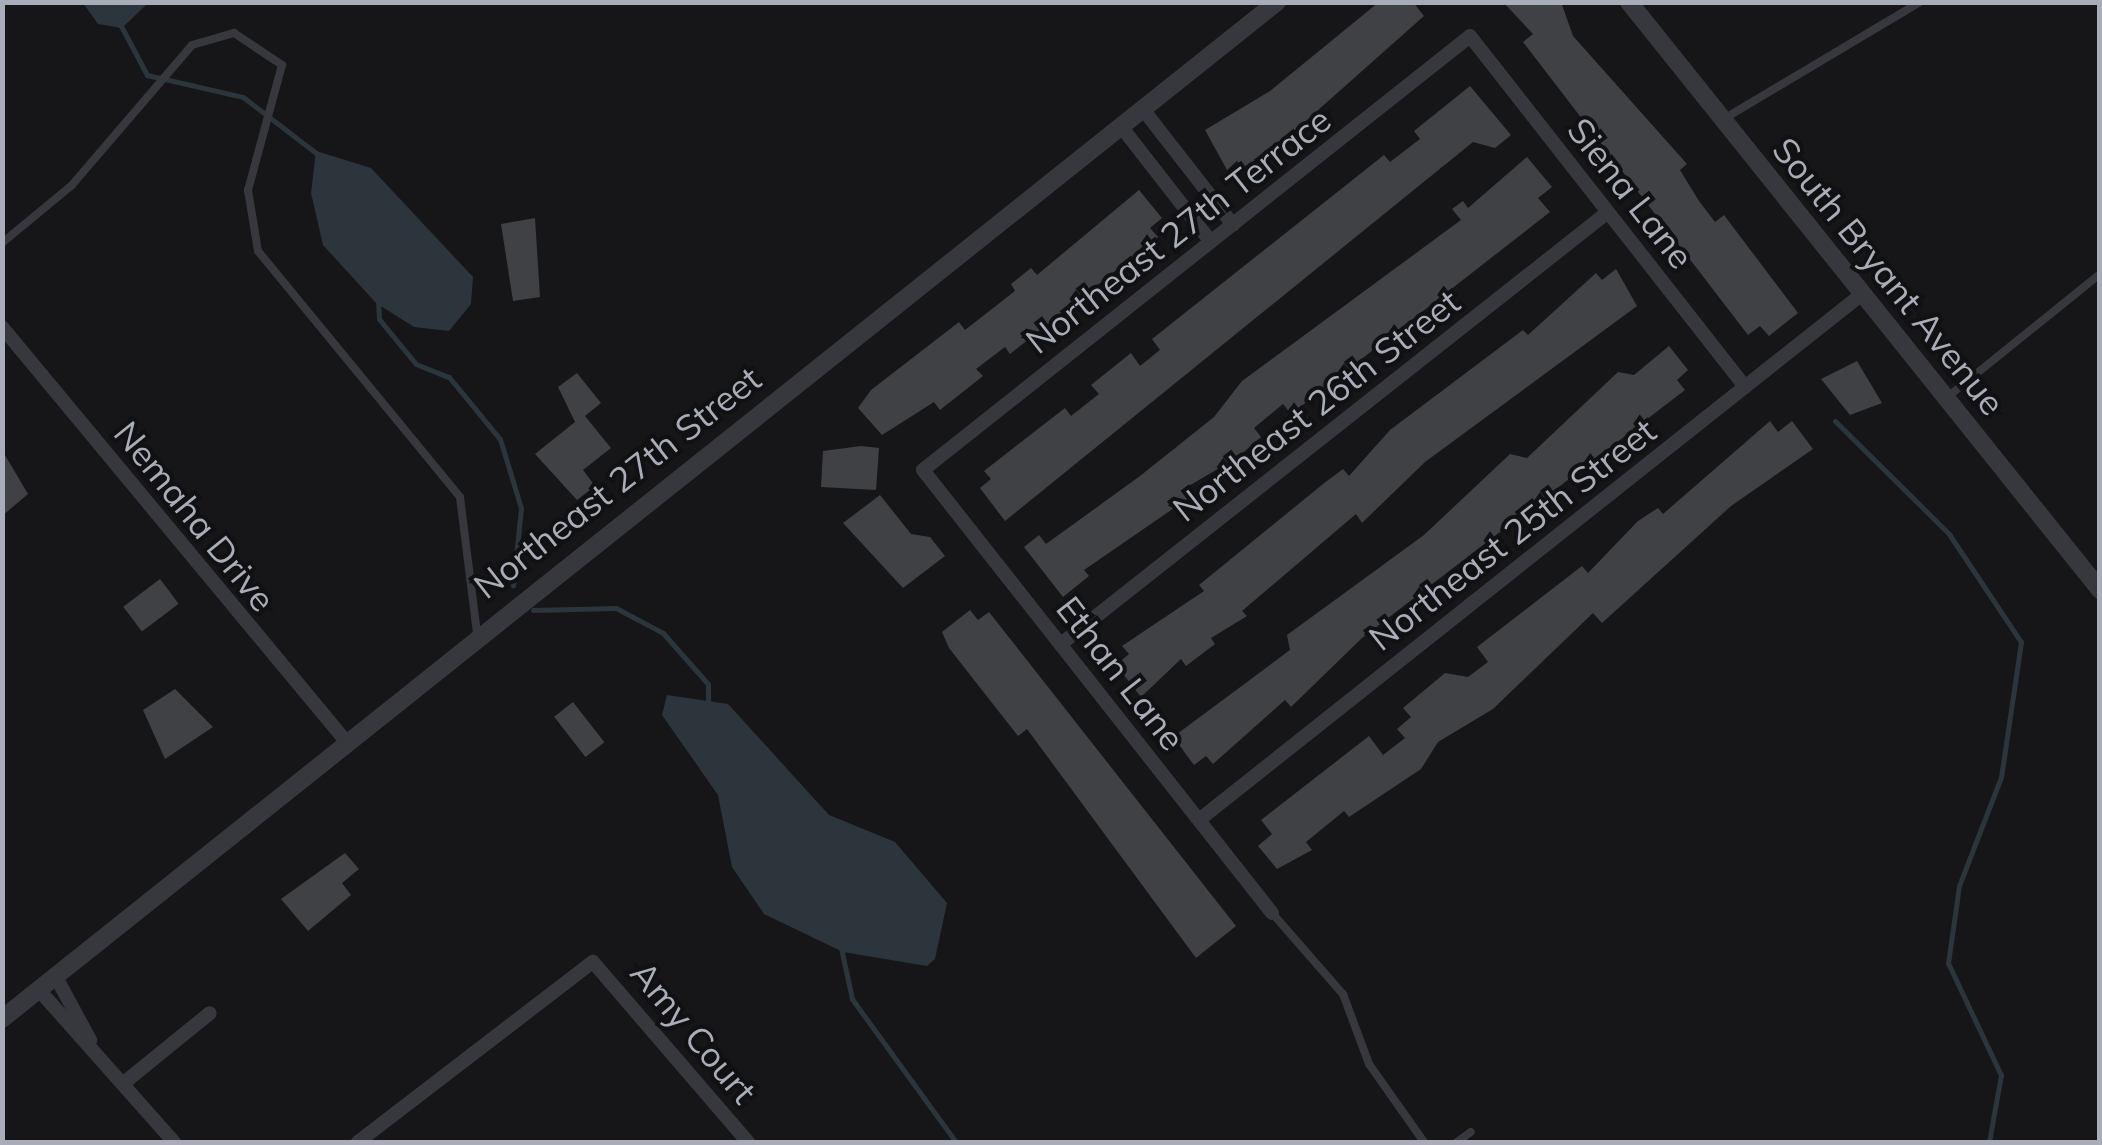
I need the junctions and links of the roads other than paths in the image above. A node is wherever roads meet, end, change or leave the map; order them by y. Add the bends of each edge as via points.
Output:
1 (1277, 2) edge
2 (1629, 2) edge
3 (1920, 2) edge
4 (1470, 36) joint
5 (1142, 108) junction
6 (1722, 120) junction
7 (1120, 126) junction
8 (1608, 212) junction
9 (1234, 225) junction
10 (1211, 242) junction
11 (2, 243) edge
12 (2100, 274) edge
13 (1862, 294) junction
14 (2, 327) edge
15 (1745, 387) junction
16 (1946, 398) junction
17 (924, 470) joint
18 (2100, 590) edge
19 (478, 634) junction
20 (1061, 644) junction
21 (344, 739) junction
22 (1199, 820) junction
23 (1272, 913) joint
24 (56, 976) junction
25 (39, 990) junction
26 (210, 1013) dead end
27 (2, 1019) edge
28 (90, 1040) junction
29 (124, 1082) junction
30 (1471, 1132) dead end
31 (174, 1142) edge
32 (358, 1142) edge
33 (748, 1142) edge
34 (1424, 1142) edge
35 (1457, 1142) edge

1 - 5 street, Northeast 27th Street
2 - 6 street, South Bryant Avenue
3 - 6 lane
4 - 8 street, Siena Lane
4 - 9 street, Northeast 27th Terrace
5 - 7 street, Northeast 27th Street
5 - 9 street
6 - 13 street, South Bryant Avenue
7 - 10 street
7 - 19 street, Northeast 27th Street
8 - 15 street, Siena Lane
8 - 20 street, Northeast 26th Street
9 - 10 street, Northeast 27th Terrace
10 - 17 street, Northeast 27th Terrace
11 - 19 lane via 72,185 192,45 234,34 282,65 248,190 258,251 460,497
12 - 16 lane
13 - 15 street, Northeast 25th Street
13 - 16 street, South Bryant Avenue
14 - 21 street, Nemaha Drive
15 - 22 street, Northeast 25th Street
16 - 18 street, South Bryant Avenue
17 - 20 street, Ethan Lane
19 - 21 street, Northeast 27th Street
20 - 22 street, Ethan Lane
21 - 24 street, Northeast 27th Street
22 - 23 street, Ethan Lane
23 - 34 lane via 1343,994 1369,1064
24 - 25 street, Northeast 27th Street
24 - 28 street
25 - 27 street, Northeast 27th Street
25 - 28 street
26 - 29 street
28 - 29 street
29 - 31 street
30 - 35 lane
32 - 33 street, Amy Court via 593,962

